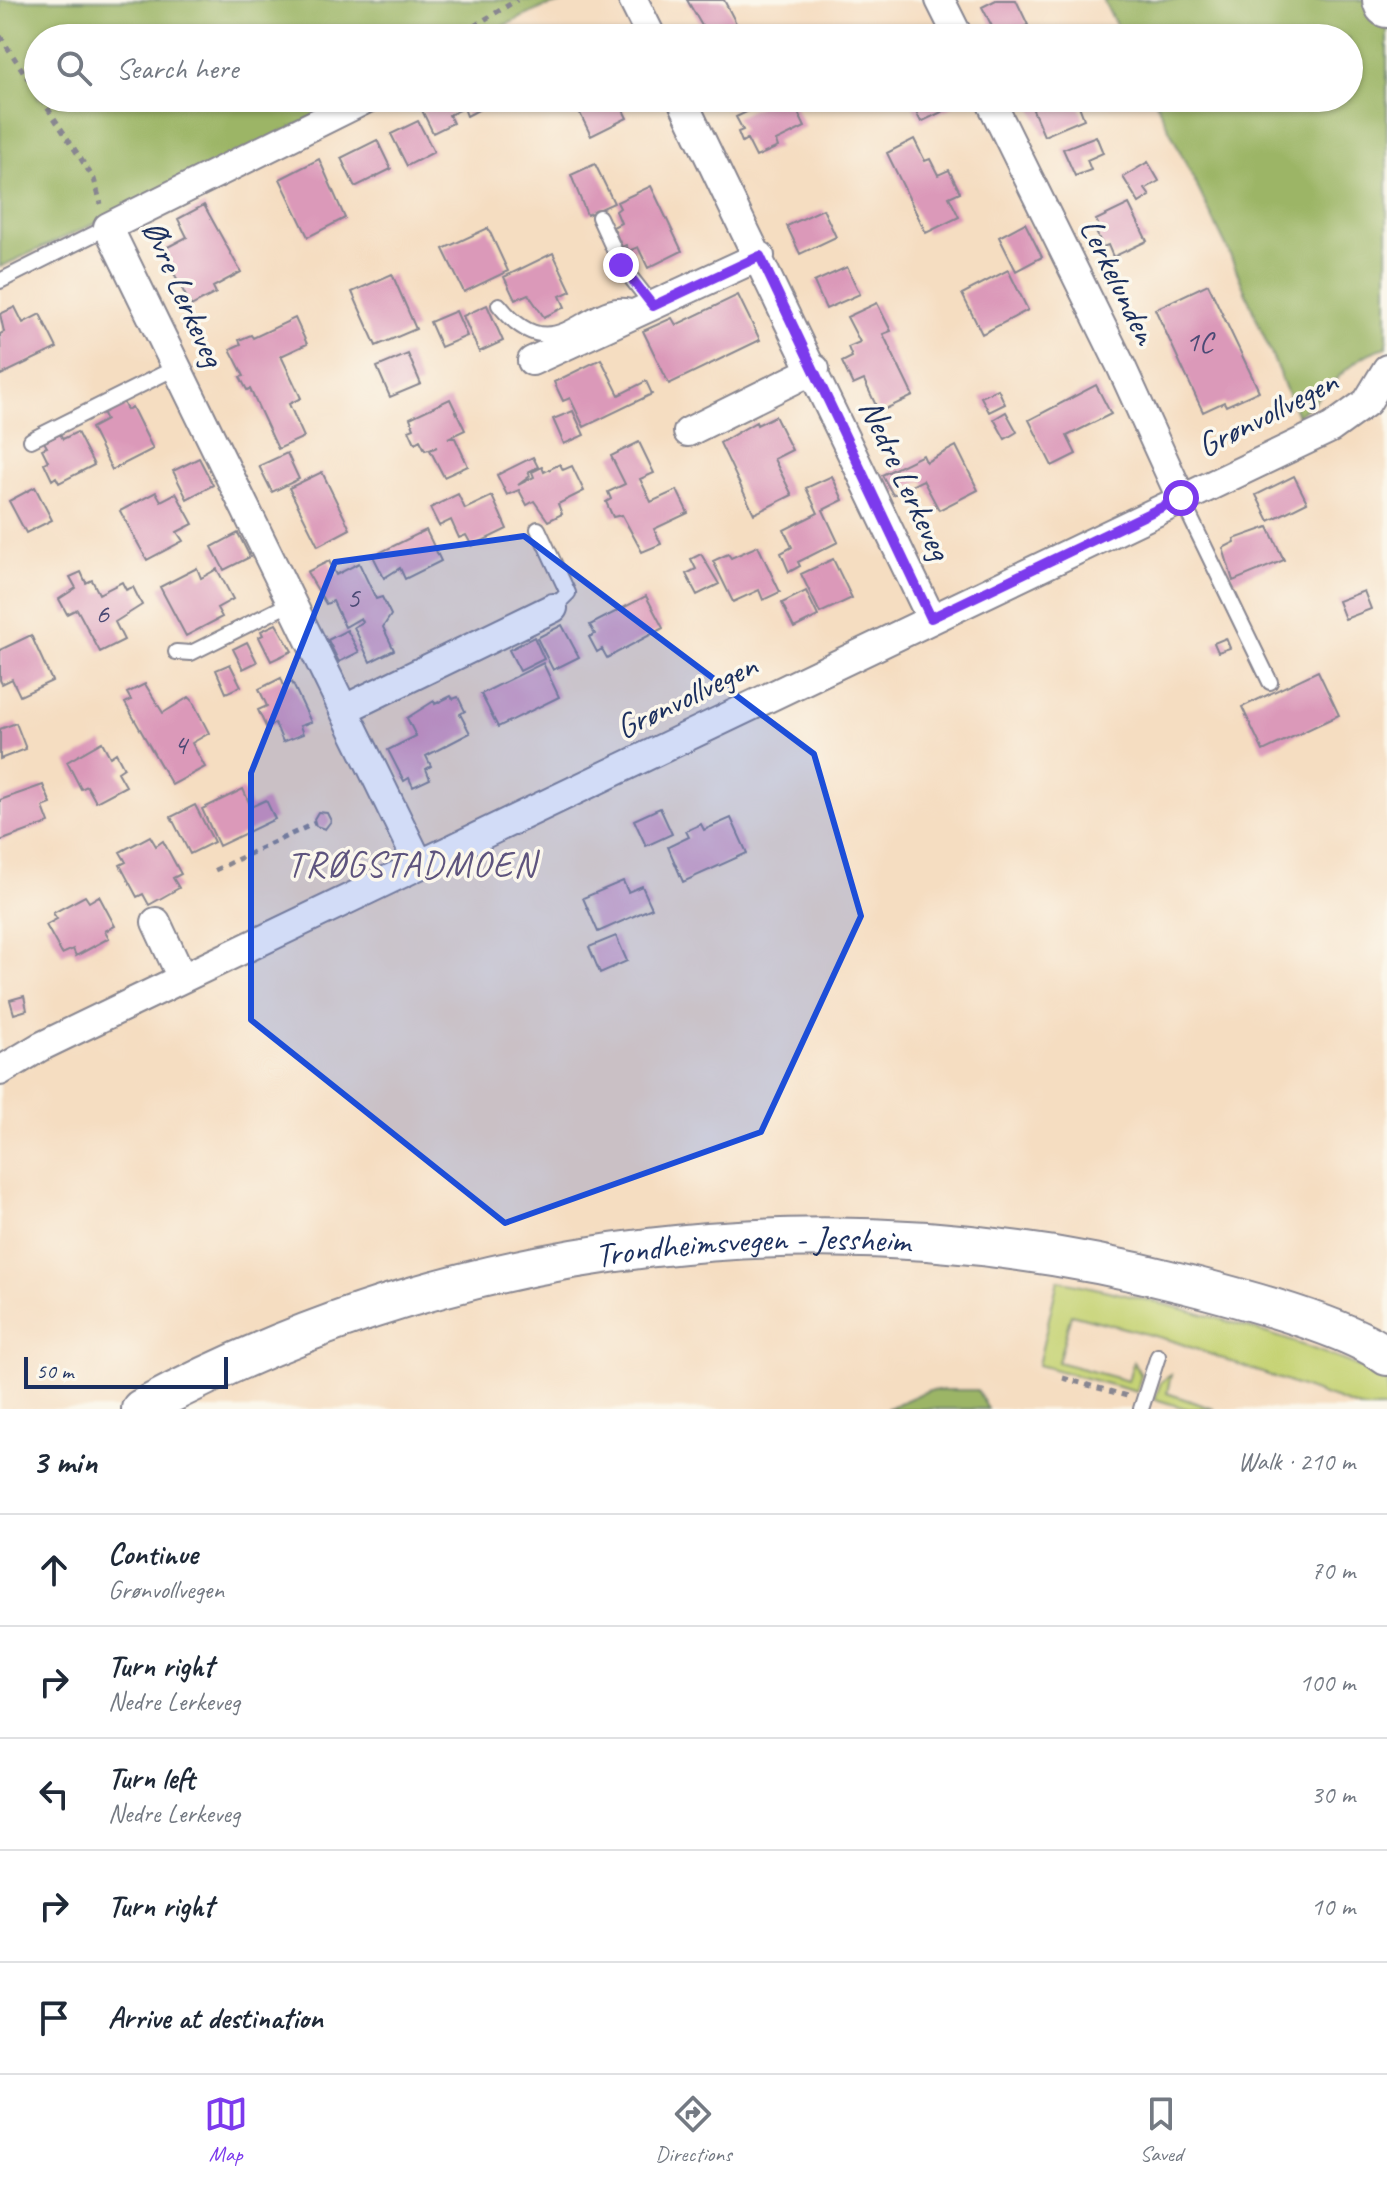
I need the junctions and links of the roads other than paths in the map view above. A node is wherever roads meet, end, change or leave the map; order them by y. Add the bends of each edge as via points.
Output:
1 (633, 0) edge
2 (940, 0) edge
3 (645, 24) edge
4 (952, 24) edge
5 (340, 112) edge
6 (688, 112) edge
7 (996, 112) edge
8 (599, 217) dead end
9 (108, 227) junction
10 (760, 256) junction
11 (0, 281) edge
12 (499, 305) dead end
13 (646, 309) junction
14 (532, 361) dead end
15 (177, 367) junction
16 (815, 369) junction
17 (1387, 369) edge
18 (688, 432) dead end
19 (31, 440) dead end
20 (1181, 498) junction
21 (538, 529) dead end
22 (293, 602) junction
23 (553, 608) joint
24 (931, 618) junction
25 (176, 652) dead end
26 (1270, 682) dead end
27 (345, 709) junction
28 (419, 864) junction
29 (156, 922) dead end
30 (182, 978) junction
31 (0, 1071) edge
32 (1384, 1352) edge
33 (1158, 1356) dead end
34 (1142, 1405) edge
35 (141, 1409) edge

1 - 3 street
2 - 4 street
5 - 9 street, Øvre Lerkeveg
6 - 10 street, Nedre Lerkeveg
7 - 20 street, Lerkelunden
8 - 13 lane
9 - 11 lane
9 - 15 street, Øvre Lerkeveg
10 - 13 street
10 - 16 street, Nedre Lerkeveg
12 - 13 lane via 514,323 543,335 562,332 619,305
13 - 14 street
15 - 19 lane
15 - 22 street, Øvre Lerkeveg
16 - 18 street
16 - 24 street, Nedre Lerkeveg
17 - 20 street, Grønvollvegen via 1367,402 1331,428
20 - 24 street, Grønvollvegen
20 - 26 lane
21 - 23 lane via 568,593
22 - 25 lane via 191,653
22 - 27 street, Øvre Lerkeveg
23 - 27 street
24 - 28 street, Grønvollvegen
27 - 28 street, Øvre Lerkeveg
28 - 30 street, Grønvollvegen
29 - 30 street
30 - 31 street, Grønvollvegen
32 - 35 main road, Trondheimsvegen - Jessheim via 1211,1290 1074,1259 906,1239 742,1238 580,1256 453,1284 294,1336
33 - 34 lane

